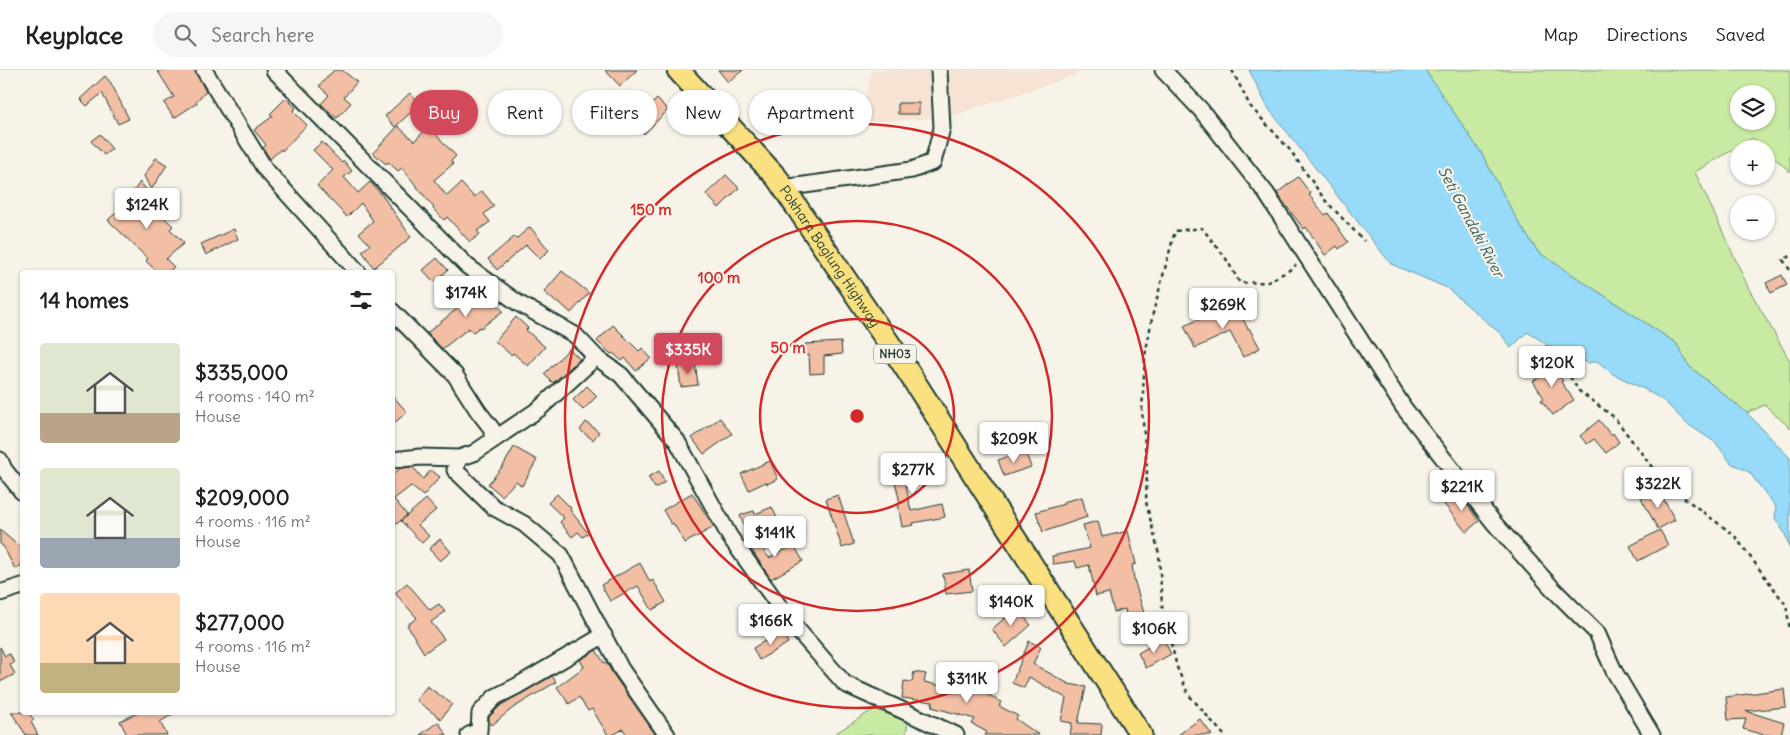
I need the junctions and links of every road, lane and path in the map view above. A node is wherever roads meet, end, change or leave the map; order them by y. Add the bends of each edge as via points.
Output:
1 (204, 70) edge
2 (274, 70) edge
3 (678, 70) edge
4 (939, 70) edge
5 (1163, 70) edge
6 (1232, 70) edge
7 (783, 188) junction
8 (1364, 241) dead end
9 (1307, 256) junction
10 (1790, 256) edge
11 (356, 270) edge
12 (1790, 270) edge
13 (395, 314) edge
14 (1545, 346) dead end
15 (596, 357) junction
16 (492, 441) junction
17 (459, 458) junction
18 (0, 460) edge
19 (395, 460) edge
20 (20, 490) edge
21 (20, 587) edge
22 (0, 593) edge
23 (1790, 630) edge
24 (604, 635) junction
25 (469, 735) edge
26 (667, 735) edge
27 (956, 735) edge
28 (1141, 735) edge
29 (1224, 735) edge
30 (1652, 735) edge

1 - 11 street via 265,169
2 - 15 street via 467,266 518,303 574,335
3 - 7 highway, Pokhara Baglung Highway / NH03
4 - 7 street via 942,128 933,162 912,170
5 - 9 street via 1201,110 1254,178
6 - 8 path via 1250,106 1290,150 1325,200
7 - 28 highway, Pokhara Baglung Highway / NH03 via 905,367
9 - 29 path via 1268,282 1240,283 1225,256 1202,228 1175,231 1145,356 1142,411 1146,502 1159,554 1162,606 1177,667 1188,694
9 - 30 street via 1404,408 1494,523 1597,633 1614,670
10 - 12 path via 1783,260
13 - 16 street via 455,375 492,429
14 - 23 path via 1557,356 1579,391 1614,417 1664,483 1734,535 1786,605
15 - 16 street via 539,409
15 - 27 street via 621,375 677,441 730,537 789,620 845,684
16 - 17 street
17 - 19 street
17 - 24 street via 455,470 492,507 524,524 561,555
18 - 20 street
21 - 22 street
24 - 25 street via 495,697 480,714 479,731
24 - 26 street via 621,669

